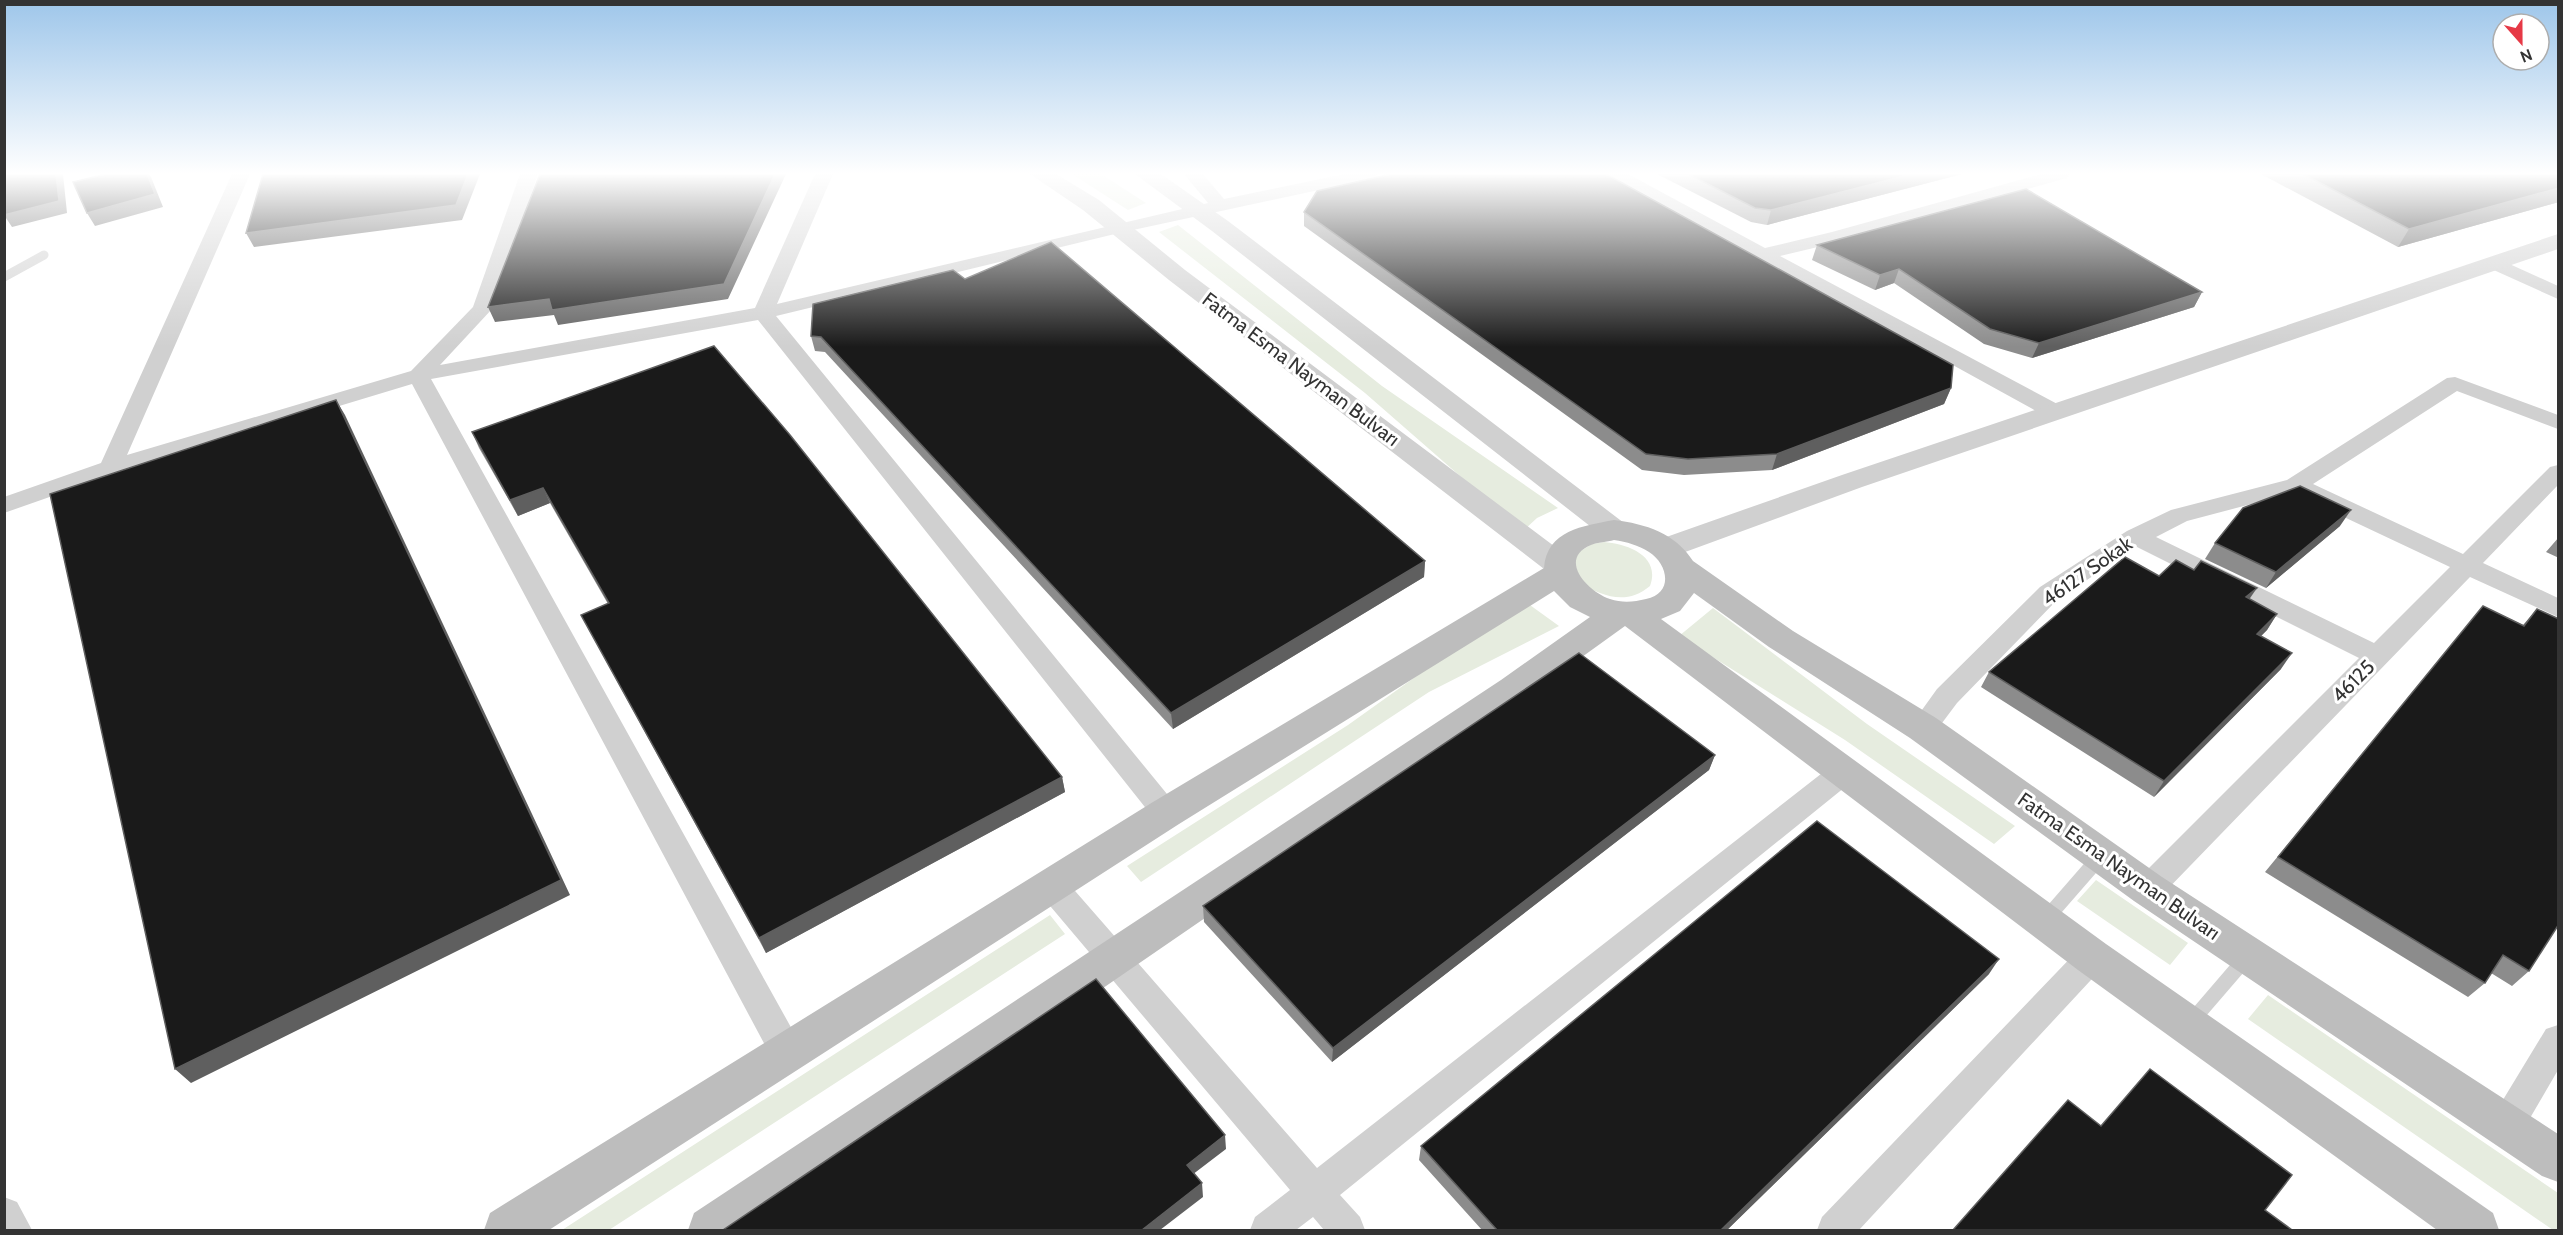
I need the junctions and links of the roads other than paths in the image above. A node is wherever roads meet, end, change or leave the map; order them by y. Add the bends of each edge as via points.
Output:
1 (216, 232) edge
2 (509, 232) edge
3 (799, 232) edge
4 (1100, 232) edge
5 (1125, 232) edge
6 (1238, 232) edge
7 (1722, 232) edge
8 (1855, 232) edge
9 (2559, 241) edge
10 (1763, 254) junction
11 (44, 255) dead end
12 (2494, 263) junction
13 (4, 277) edge
14 (2559, 293) edge
15 (763, 313) junction
16 (418, 375) junction
17 (2055, 412) junction
18 (2559, 423) edge
19 (111, 468) junction
20 (2559, 472) edge
21 (2295, 485) junction
22 (4, 505) edge
23 (1614, 530) junction
24 (2136, 537) junction
25 (1674, 558) junction
26 (2468, 564) junction
27 (1559, 569) junction
28 (2559, 608) edge
29 (1626, 614) junction
30 (2377, 656) junction
31 (1923, 728) junction
32 (1845, 771) junction
33 (1166, 813) junction
34 (2101, 856) junction
35 (1051, 885) junction
36 (2148, 889) junction
37 (2044, 921) junction
38 (2248, 955) junction
39 (2092, 957) junction
40 (1114, 958) junction
41 (2188, 1026) junction
42 (2559, 1040) edge
43 (786, 1051) junction
44 (2507, 1125) junction
45 (2559, 1161) edge
46 (1315, 1193) junction
47 (4, 1215) edge
48 (14, 1230) edge
49 (507, 1230) edge
50 (711, 1230) edge
51 (1268, 1230) edge
52 (1347, 1230) edge
53 (1835, 1230) edge
54 (2473, 1230) edge

1 - 19 street
2 - 16 street via 482,309
3 - 15 street
4 - 15 street
5 - 27 street, Fatma Esma Nayman Bulvarı
6 - 23 street
7 - 10 street
8 - 10 street
9 - 12 street
10 - 17 street
11 - 13 lane
12 - 14 street
12 - 17 street
15 - 16 street
15 - 33 street
16 - 19 street
16 - 43 street
17 - 25 street
18 - 21 street, 46127 Sokak via 2455,384
19 - 22 street
20 - 26 street, 46125
21 - 24 street, 46127 Sokak via 2179,515
21 - 26 street
23 - 25 main road via 1641,536
23 - 27 main road via 1575,539 1561,554
24 - 30 street
24 - 31 street, 46127 Sokak via 2049,593 1947,696
25 - 29 main road via 1683,583 1678,595 1651,612
25 - 31 main road, Fatma Esma Nayman Bulvarı via 1781,639
26 - 28 street
26 - 30 street, 46125
27 - 29 main road via 1566,586 1580,599
27 - 33 main road
29 - 32 main road
29 - 40 main road
30 - 36 street, 46125
31 - 34 main road, Fatma Esma Nayman Bulvarı
32 - 37 main road
32 - 46 street
33 - 35 main road
34 - 36 main road, Fatma Esma Nayman Bulvarı
34 - 37 lane
35 - 40 street
35 - 43 main road
36 - 38 main road, Fatma Esma Nayman Bulvarı
37 - 39 main road
38 - 41 lane
38 - 44 main road, Fatma Esma Nayman Bulvarı
39 - 41 main road
39 - 53 street
40 - 46 street
40 - 50 main road
41 - 54 main road
42 - 44 street
43 - 49 main road
44 - 45 main road, Fatma Esma Nayman Bulvarı
46 - 51 street
46 - 52 street
47 - 48 street

